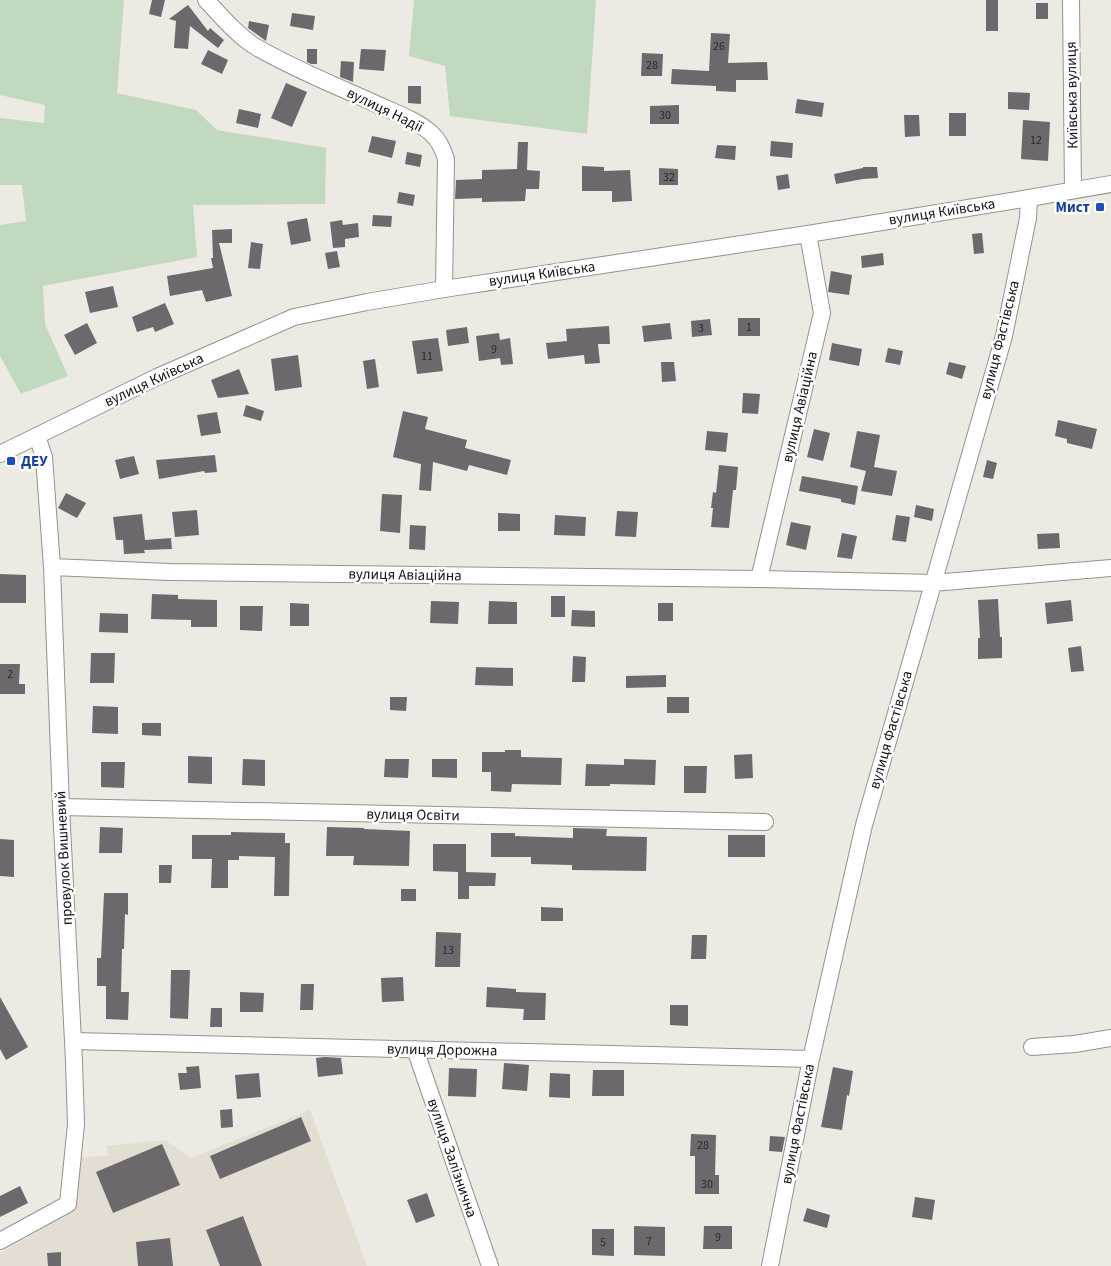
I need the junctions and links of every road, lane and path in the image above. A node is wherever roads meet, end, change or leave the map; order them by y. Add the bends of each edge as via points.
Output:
1 (206, 0) edge
2 (1071, 0) edge
3 (1111, 184) edge
4 (1073, 190) junction
5 (1029, 198) junction
6 (808, 234) junction
7 (444, 289) junction
8 (37, 436) junction
9 (0, 454) edge
10 (52, 567) junction
11 (1111, 568) edge
12 (758, 579) junction
13 (932, 583) junction
14 (62, 807) junction
15 (765, 822) dead end
16 (1111, 1038) edge
17 (73, 1041) junction
18 (1032, 1047) dead end
19 (415, 1049) junction
20 (811, 1059) junction
21 (0, 1241) edge
22 (490, 1266) edge
23 (770, 1266) edge

1 - 7 street, вулиця Надії via 254,46 414,121 433,135 442,146 446,159
2 - 4 street, Київська вулиця
3 - 4 street, вулиця Київська
4 - 5 street, вулиця Київська
5 - 6 street, вулиця Київська
5 - 13 street, вулиця Фастівська via 1028,218 1004,336
6 - 7 street, вулиця Київська
6 - 12 street, вулиця Авіаційна via 822,313
7 - 8 street, вулиця Київська via 294,317 157,377
8 - 9 street, вулиця Київська
8 - 10 street, провулок Вишневий via 44,457
10 - 12 street, вулиця Авіаційна via 169,572
10 - 14 street, провулок Вишневий
11 - 13 street, вулиця Авіаційна
12 - 13 street, вулиця Авіаційна
13 - 20 street, вулиця Фастівська via 864,825
14 - 15 street, вулиця Освіти
14 - 17 street, провулок Вишневий
16 - 18 street
17 - 19 street, вулиця Дорожна
17 - 21 street, провулок Вишневий via 76,1124 68,1204
19 - 20 street, вулиця Дорожна
19 - 22 street, вулиця Залізнична
20 - 23 street, вулиця Фастівська

